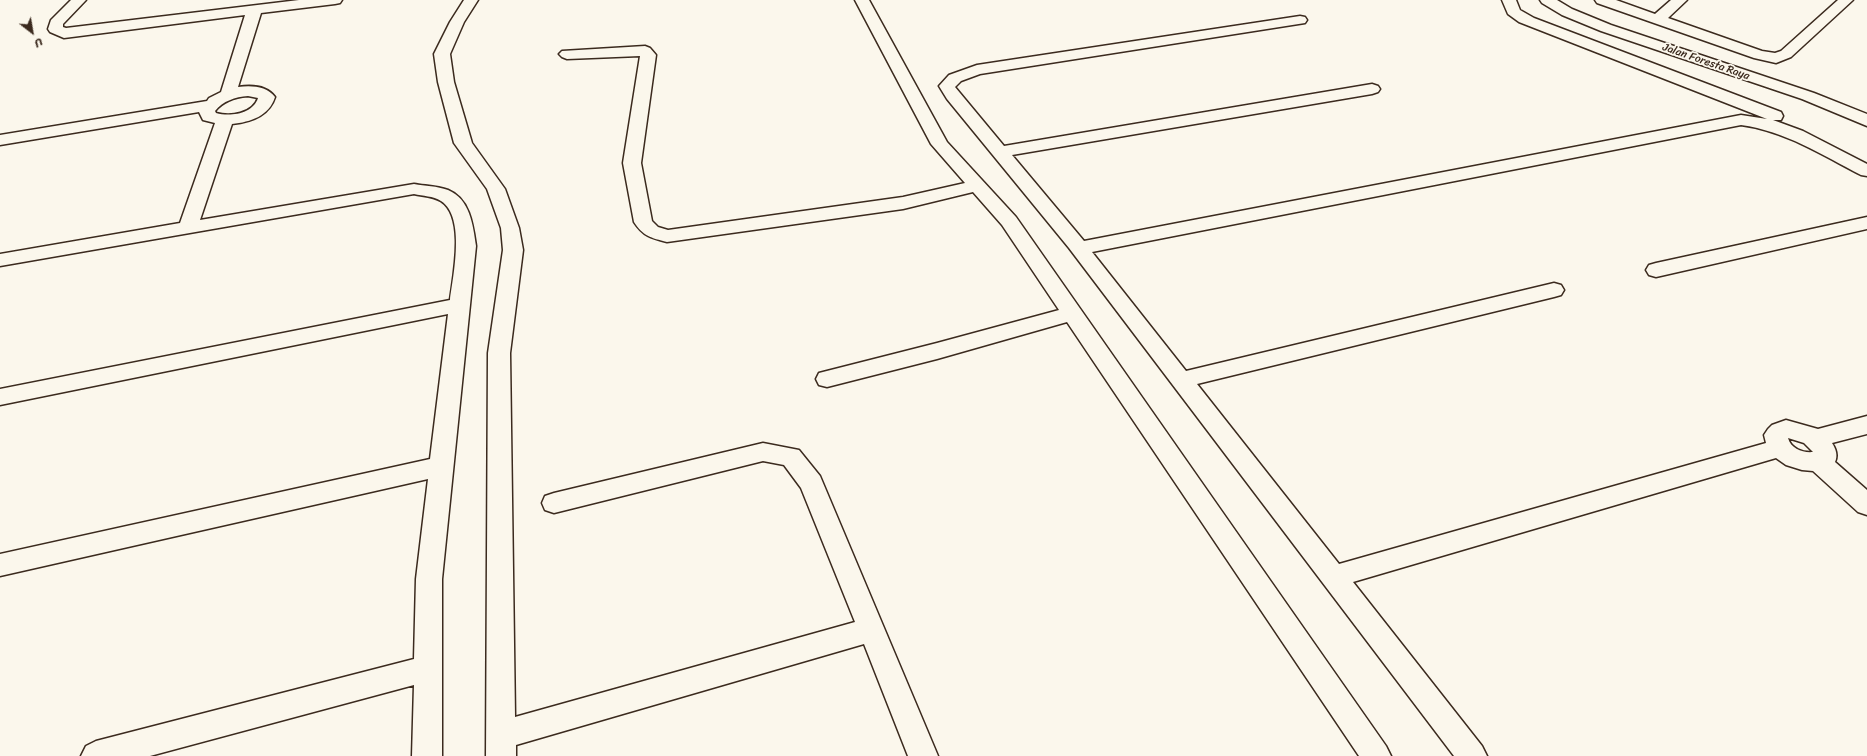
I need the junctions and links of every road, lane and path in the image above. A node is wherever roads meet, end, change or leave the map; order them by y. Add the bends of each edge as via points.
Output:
1 (79, 0) edge
2 (335, 0) edge
3 (471, 0) edge
4 (862, 0) edge
5 (1508, 0) edge
6 (1547, 0) edge
7 (1602, 0) edge
8 (1680, 0) edge
9 (1846, 0) edge
10 (254, 11) junction
11 (1658, 19) junction
12 (1300, 20) dead end
13 (567, 54) dead end
14 (1372, 89) dead end
15 (228, 95) junction
16 (211, 105) junction
17 (225, 120) junction
18 (1867, 121) edge
19 (0, 140) edge
20 (999, 152) junction
21 (1867, 158) edge
22 (1867, 171) edge
23 (978, 186) junction
24 (1867, 223) edge
25 (188, 227) junction
26 (1080, 248) junction
27 (0, 260) edge
28 (1656, 270) dead end
29 (1554, 290) dead end
30 (460, 305) junction
31 (1072, 313) junction
32 (827, 378) dead end
33 (1182, 380) junction
34 (0, 397) edge
35 (1867, 425) edge
36 (1817, 450) junction
37 (442, 466) junction
38 (554, 503) dead end
39 (1867, 505) edge
40 (0, 565) edge
41 (1333, 576) junction
42 (871, 630) junction
43 (428, 668) junction
44 (500, 745) edge
45 (96, 756) edge
46 (427, 756) edge
47 (923, 756) edge
48 (1376, 756) edge
49 (1472, 756) edge

1 - 10 street via 56,22 55,29 64,33
2 - 10 street
3 - 44 street via 442,54 446,82 463,143 496,188 510,228 513,250 499,352
4 - 23 street via 940,144
5 - 21 street via 1514,13 1529,21 1795,123
6 - 18 street, Jalan Foresta Raya via 1567,12 1606,28 1808,96
7 - 11 street
8 - 11 street
9 - 11 street via 1786,54 1776,58 1759,55
10 - 15 street
12 - 20 street via 977,70 955,78 947,86
13 - 23 street via 645,51 648,55 632,163 643,222 650,231 667,236 904,203
14 - 20 street
15 - 16 street
15 - 17 street via 252,91 267,97 261,109 244,117
16 - 17 street via 207,111 209,116
16 - 19 street
17 - 25 street
20 - 26 street
22 - 26 street via 1797,135 1764,123 1741,120
23 - 31 street via 1009,221
24 - 28 street
25 - 27 street
25 - 30 street via 414,190 443,194 457,205 464,223 466,246
26 - 33 street
29 - 33 street
30 - 34 street
30 - 37 street
31 - 32 street
31 - 48 street
33 - 41 street
35 - 36 street
36 - 39 street
36 - 41 street via 1806,433 1786,429 1776,435 1780,448
37 - 40 street
37 - 43 street via 429,579
38 - 42 street via 763,452 791,457 811,483
41 - 49 street
42 - 44 street
42 - 47 street
43 - 45 street
43 - 46 street

